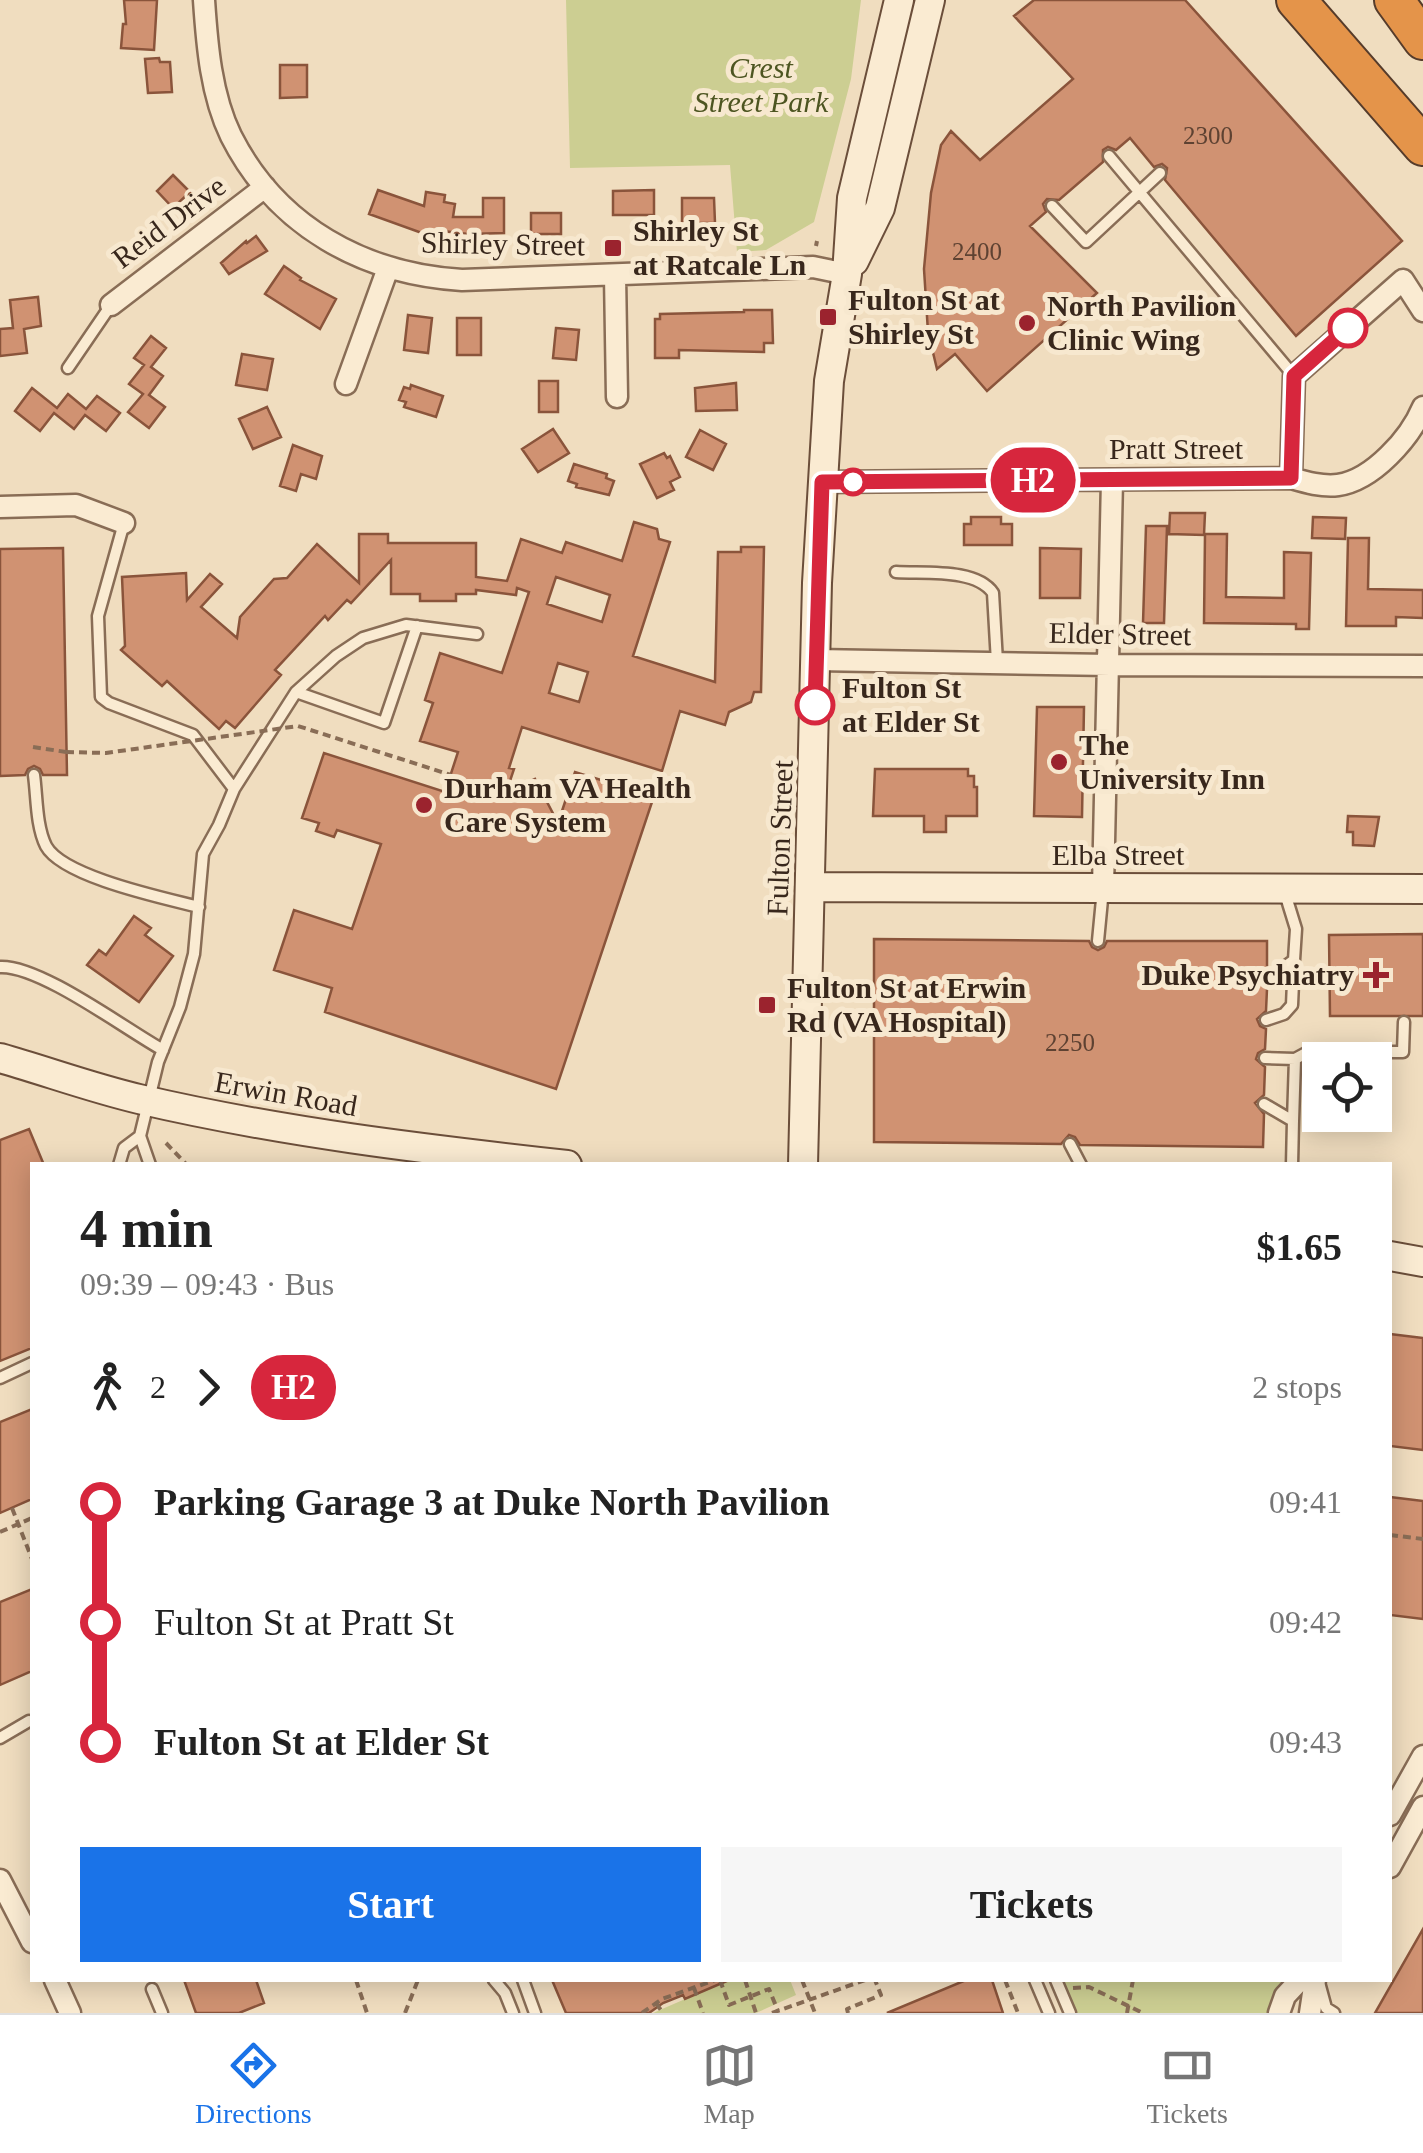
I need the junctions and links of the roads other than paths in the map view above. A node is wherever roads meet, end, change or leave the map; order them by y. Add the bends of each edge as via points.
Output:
1 (204, 0) edge
2 (899, 0) edge
3 (930, 0) edge
4 (1296, 0) edge
5 (1394, 0) edge
6 (1423, 40) edge
7 (1423, 146) edge
8 (1109, 156) dead end
9 (1160, 174) dead end
10 (265, 187) junction
11 (1140, 192) junction
12 (1052, 206) dead end
13 (388, 268) junction
14 (847, 274) junction
15 (615, 275) junction
16 (111, 305) joint
17 (1423, 311) edge
18 (68, 368) dead end
19 (1294, 376) junction
20 (346, 384) dead end
21 (616, 396) dead end
22 (1423, 407) edge
23 (1291, 478) junction
24 (1112, 480) junction
25 (822, 482) junction
26 (0, 507) edge
27 (124, 524) joint
28 (896, 572) dead end
29 (417, 626) junction
30 (476, 634) dead end
31 (816, 660) junction
32 (996, 662) junction
33 (1110, 665) junction
34 (1423, 666) edge
35 (296, 692) junction
36 (34, 775) dead end
37 (234, 789) junction
38 (812, 886) junction
39 (1104, 888) junction
40 (1284, 889) junction
41 (1423, 890) edge
42 (199, 907) junction
43 (1098, 940) dead end
44 (1294, 960) junction
45 (0, 967) edge
46 (1267, 980) dead end
47 (1266, 1020) dead end
48 (1404, 1022) dead end
49 (164, 1050) junction
50 (0, 1058) edge
51 (1265, 1058) dead end
52 (1295, 1058) junction
53 (149, 1102) junction
54 (1264, 1104) dead end
55 (1293, 1122) junction
56 (140, 1136) junction
57 (1070, 1144) dead end
58 (120, 1162) edge
59 (149, 1162) edge
60 (540, 1162) edge
61 (803, 1162) edge
62 (1079, 1162) edge
63 (1292, 1162) edge
64 (1392, 1256) edge
65 (1423, 1262) edge
66 (30, 1364) edge
67 (0, 1378) edge
68 (29, 1721) dead end
69 (0, 1738) edge
70 (1423, 1756) edge
71 (1395, 1806) edge
72 (1423, 1809) edge
73 (1392, 1864) edge
74 (0, 1880) edge
75 (30, 1938) edge
76 (56, 1982) edge
77 (496, 1982) edge
78 (523, 1982) edge
79 (1036, 1982) edge
80 (1057, 1982) edge
81 (1298, 1982) edge
82 (1317, 1982) edge
83 (1318, 1982) edge
84 (152, 1990) dead end
85 (70, 2013) edge
86 (162, 2013) edge
87 (513, 2013) edge
88 (535, 2013) edge
89 (1049, 2013) edge
90 (1070, 2013) edge
91 (1279, 2013) edge
92 (1310, 2013) edge
93 (1334, 2013) edge

1 - 10 street, Shirley Street via 220,105 230,134
2 - 14 main road, Fulton Street via 852,198
3 - 14 main road, Fulton Street via 880,208
4 - 7 highway
5 - 6 highway
8 - 11 lane
9 - 11 lane
10 - 13 street, Shirley Street via 320,237
10 - 16 street, Reid Drive
11 - 12 lane via 1086,242
11 - 19 lane
13 - 15 street, Shirley Street via 462,280
13 - 20 street
14 - 15 street, Shirley Street via 813,267
14 - 25 main road, Fulton Street via 832,348
15 - 21 street
16 - 18 lane
17 - 19 street via 1403,280
19 - 23 street
22 - 23 street, Pratt Street via 1417,422 1368,472 1336,486
23 - 24 street, Pratt Street
24 - 25 street, Pratt Street
24 - 33 street
25 - 31 main road, Fulton Street
26 - 27 street via 76,505
27 - 37 lane via 98,616 102,698 192,735
28 - 32 lane via 987,584
29 - 30 lane
29 - 35 lane via 363,638
29 - 35 lane via 384,723
31 - 32 street, Elder Street
31 - 38 main road, Fulton Street
32 - 33 street, Elder Street
33 - 34 street, Elder Street
33 - 39 street
35 - 37 lane
36 - 42 lane via 42,836 60,862
37 - 42 lane via 203,854
38 - 39 main road, Elba Street
38 - 61 main road, Fulton Street
39 - 40 main road, Elba Street
39 - 43 lane
40 - 41 main road, Elba Street
40 - 44 lane via 1296,930
42 - 49 lane via 187,984
44 - 46 lane
44 - 47 lane via 1292,1006
45 - 49 lane via 55,984
48 - 52 lane via 1403,1052 1308,1052
49 - 53 lane
50 - 53 main road, Erwin Road
51 - 52 lane
52 - 55 lane
53 - 56 lane
53 - 60 main road, Erwin Road via 390,1145
54 - 55 lane
55 - 63 lane
56 - 58 lane via 124,1148
56 - 59 lane
57 - 62 lane
64 - 65 main road
66 - 67 lane
68 - 69 lane
70 - 71 street
71 - 72 lane
72 - 73 street
74 - 75 street
76 - 85 street
77 - 87 lane
78 - 88 lane
79 - 89 lane
80 - 90 lane
81 - 91 street
82 - 92 street
83 - 93 lane
84 - 86 lane

